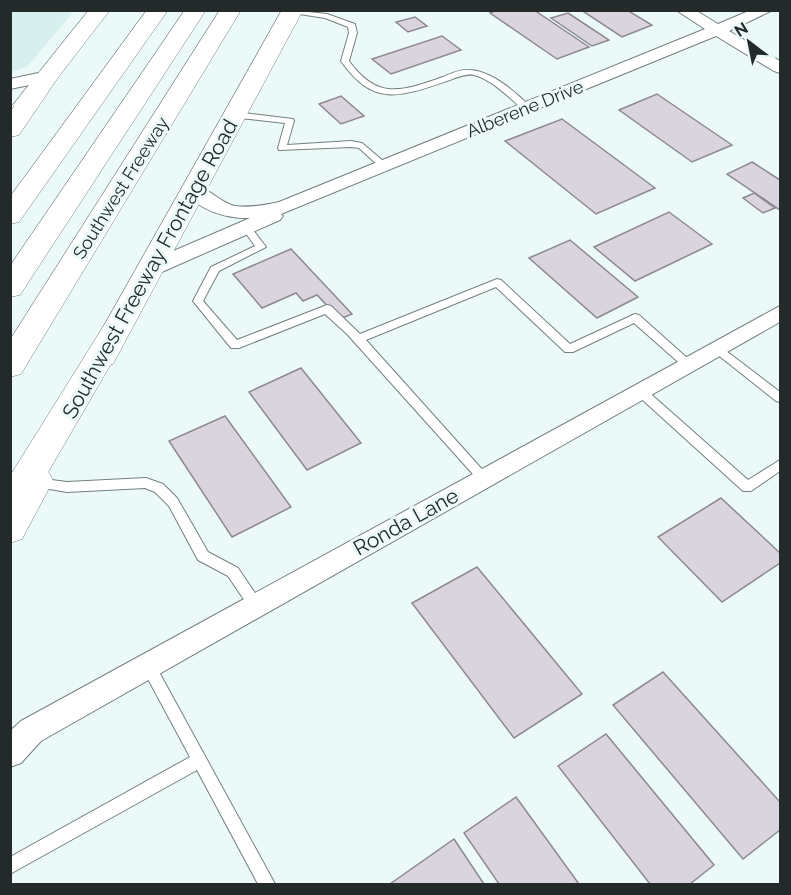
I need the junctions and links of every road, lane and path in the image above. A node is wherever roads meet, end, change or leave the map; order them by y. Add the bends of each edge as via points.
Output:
1 (100, 10) edge
2 (158, 10) edge
3 (196, 10) edge
4 (231, 10) edge
5 (683, 10) edge
6 (766, 10) edge
7 (293, 11) edge
8 (717, 30) junction
9 (780, 68) edge
10 (48, 76) junction
11 (10, 84) edge
12 (527, 108) junction
13 (234, 115) junction
14 (10, 123) edge
15 (10, 129) edge
16 (384, 166) junction
17 (193, 190) junction
18 (284, 207) junction
19 (10, 216) edge
20 (247, 228) junction
21 (148, 270) junction
22 (10, 288) edge
23 (780, 313) edge
24 (118, 327) junction
25 (358, 339) junction
26 (717, 348) junction
27 (689, 365) junction
28 (10, 366) edge
29 (640, 391) junction
30 (780, 399) edge
31 (780, 465) edge
32 (484, 479) junction
33 (35, 483) junction
34 (10, 507) edge
35 (10, 529) edge
36 (256, 606) junction
37 (148, 666) junction
38 (21, 730) edge
39 (10, 753) edge
40 (200, 760) junction
41 (10, 866) edge
42 (267, 885) edge

1 - 10 main road
2 - 19 main road
3 - 22 main road
4 - 28 main road, Southwest Freeway
5 - 8 street
6 - 8 street, Alberene Drive
7 - 12 lane via 327,16 352,26 345,61 375,90 400,93 469,72 484,76
7 - 13 main road, Southwest Freeway Frontage Road
8 - 9 street
8 - 12 street, Alberene Drive
10 - 11 street
10 - 14 main road
10 - 15 main road
12 - 16 street, Alberene Drive
13 - 16 lane via 290,121 282,148 351,144 362,146
13 - 17 main road, Southwest Freeway Frontage Road
16 - 18 street, Alberene Drive
17 - 18 street, Alberene Drive via 234,212 253,214
17 - 21 main road, Southwest Freeway Frontage Road
18 - 20 street, Alberene Drive via 270,219
20 - 21 street, Alberene Drive
20 - 25 lane via 261,247 215,269 198,301 235,345 327,309
21 - 24 main road, Southwest Freeway Frontage Road
23 - 26 street, Ronda Lane
24 - 33 main road, Southwest Freeway Frontage Road
24 - 34 main road
25 - 27 lane via 497,282 569,350 635,318
25 - 32 lane
26 - 27 street, Ronda Lane
26 - 30 lane
27 - 29 street, Ronda Lane
29 - 31 lane via 747,487
29 - 32 street, Ronda Lane
32 - 36 street, Ronda Lane
33 - 35 main road, Southwest Freeway Frontage Road
33 - 36 lane via 67,487 146,483 159,488 172,502 202,556 233,572
36 - 37 street, Ronda Lane
37 - 38 street, Ronda Lane
37 - 40 lane
38 - 39 street, Ronda Lane
40 - 41 lane
40 - 42 lane

